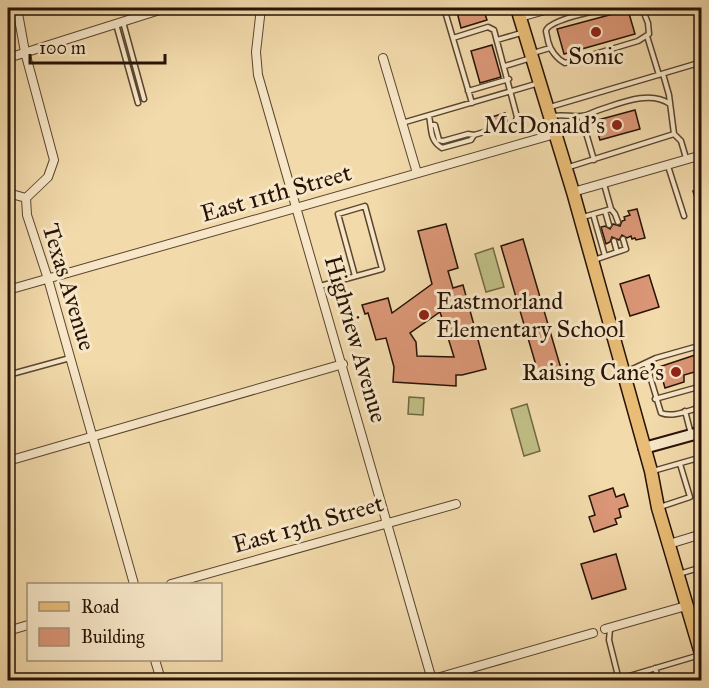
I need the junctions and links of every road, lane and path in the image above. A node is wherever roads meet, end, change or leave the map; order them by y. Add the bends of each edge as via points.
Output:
1 (17, 8) edge
2 (135, 8) edge
3 (166, 8) edge
4 (261, 8) edge
5 (444, 8) edge
6 (490, 8) edge
7 (499, 8) edge
8 (552, 8) edge
9 (577, 8) edge
10 (609, 8) edge
11 (642, 8) edge
12 (518, 12) edge
13 (579, 15) junction
14 (138, 16) junction
15 (119, 22) junction
16 (524, 32) junction
17 (647, 35) junction
18 (453, 38) junction
19 (497, 40) junction
20 (550, 48) junction
21 (25, 52) junction
22 (532, 56) junction
23 (8, 57) edge
24 (384, 58) dead end
25 (702, 62) edge
26 (505, 66) junction
27 (661, 74) junction
28 (508, 79) junction
29 (540, 83) junction
30 (468, 91) junction
31 (510, 92) junction
32 (144, 99) dead end
33 (138, 103) dead end
34 (472, 103) junction
35 (670, 104) junction
36 (549, 113) junction
37 (429, 116) junction
38 (581, 116) junction
39 (402, 123) junction
40 (555, 134) junction
41 (674, 134) junction
42 (702, 155) edge
43 (687, 159) junction
44 (594, 160) junction
45 (668, 165) junction
46 (566, 168) junction
47 (417, 173) junction
48 (603, 183) junction
49 (573, 192) junction
50 (8, 193) edge
51 (27, 198) junction
52 (297, 207) junction
53 (611, 209) junction
54 (605, 211) junction
55 (593, 214) junction
56 (684, 216) dead end
57 (580, 218) junction
58 (618, 222) dead end
59 (609, 225) dead end
60 (623, 239) dead end
61 (614, 241) dead end
62 (617, 252) junction
63 (605, 256) junction
64 (592, 260) junction
65 (355, 276) junction
66 (48, 279) junction
67 (320, 286) junction
68 (8, 290) edge
69 (702, 345) edge
70 (70, 358) junction
71 (646, 363) junction
72 (343, 364) junction
73 (623, 373) junction
74 (8, 375) edge
75 (702, 386) edge
76 (655, 399) junction
77 (702, 407) edge
78 (686, 411) junction
79 (698, 435) edge
80 (92, 436) junction
81 (644, 448) junction
82 (702, 457) edge
83 (8, 460) edge
84 (680, 464) junction
85 (651, 471) junction
86 (456, 504) dead end
87 (658, 508) junction
88 (388, 524) junction
89 (702, 534) edge
90 (669, 544) junction
91 (702, 567) edge
92 (678, 575) junction
93 (133, 583) edge
94 (178, 583) edge
95 (693, 613) edge
96 (27, 625) edge
97 (607, 628) joint
98 (8, 631) edge
99 (593, 633) dead end
100 (701, 656) edge
101 (156, 661) edge
102 (655, 668) junction
103 (432, 680) edge
104 (619, 680) edge
105 (161, 681) edge
106 (659, 681) edge

1 - 21 street, Texas Avenue
2 - 14 street
3 - 14 street
4 - 52 street, Highview Avenue via 256,52 258,75
5 - 18 lane
6 - 7 lane
8 - 12 street
9 - 13 lane
10 - 13 lane
11 - 17 lane via 648,23
12 - 16 main road
13 - 20 lane via 548,28
14 - 15 street
15 - 21 street
15 - 32 lane
15 - 33 lane
16 - 19 lane
16 - 22 main road
17 - 20 lane via 565,63
17 - 27 lane
18 - 19 lane via 488,27 494,30
18 - 30 lane
19 - 26 lane
20 - 22 lane
21 - 23 street
21 - 51 street, Texas Avenue via 54,160 48,177
22 - 26 lane
22 - 29 main road
24 - 39 street
25 - 27 lane
26 - 28 lane
27 - 35 lane
27 - 36 lane
28 - 30 lane
28 - 31 lane
29 - 31 lane
29 - 36 main road
30 - 34 lane
31 - 34 lane
31 - 37 lane via 515,123 442,141
34 - 37 lane
35 - 38 lane via 663,99 645,98
35 - 41 lane
36 - 38 lane
36 - 40 main road
37 - 39 lane
38 - 44 lane
39 - 47 street
40 - 46 main road
40 - 47 street, East 11th Street
41 - 43 lane
41 - 44 lane
42 - 43 street
43 - 45 street
44 - 46 lane
45 - 48 street
45 - 56 lane
46 - 49 main road
47 - 52 street, East 11th Street
48 - 49 street
48 - 53 lane
49 - 57 main road
50 - 51 street
51 - 66 street, Texas Avenue via 27,215
52 - 66 street, East 11th Street
52 - 67 street, Highview Avenue
53 - 54 lane
53 - 58 lane
54 - 55 lane
54 - 59 lane
55 - 57 lane
55 - 63 lane
57 - 64 main road
60 - 62 lane via 626,249
61 - 62 lane
62 - 63 lane
63 - 64 lane
64 - 73 main road
65 - 65 lane via 382,269 365,206 338,214
65 - 67 lane
66 - 68 street, East 11th Street
66 - 70 street, Texas Avenue
67 - 72 street, Highview Avenue
69 - 71 lane
70 - 74 lane
70 - 80 street, Texas Avenue
71 - 73 lane
71 - 76 lane
72 - 80 street
72 - 88 street, Highview Avenue
73 - 81 main road
75 - 76 lane
76 - 78 lane via 663,414
77 - 78 lane
78 - 79 lane
79 - 81 street
80 - 83 street
80 - 93 street, Texas Avenue
81 - 85 main road
82 - 84 lane
84 - 85 lane
84 - 87 lane via 690,497
85 - 87 main road
86 - 88 street, East 13th Street
87 - 90 main road
88 - 94 street, East 13th Street
88 - 103 street, Highview Avenue
89 - 90 street
90 - 92 main road
91 - 92 lane
92 - 95 main road
95 - 97 street
95 - 100 main road
96 - 98 street
97 - 104 lane
99 - 103 street
100 - 102 lane
101 - 105 street
102 - 104 lane
102 - 106 lane

